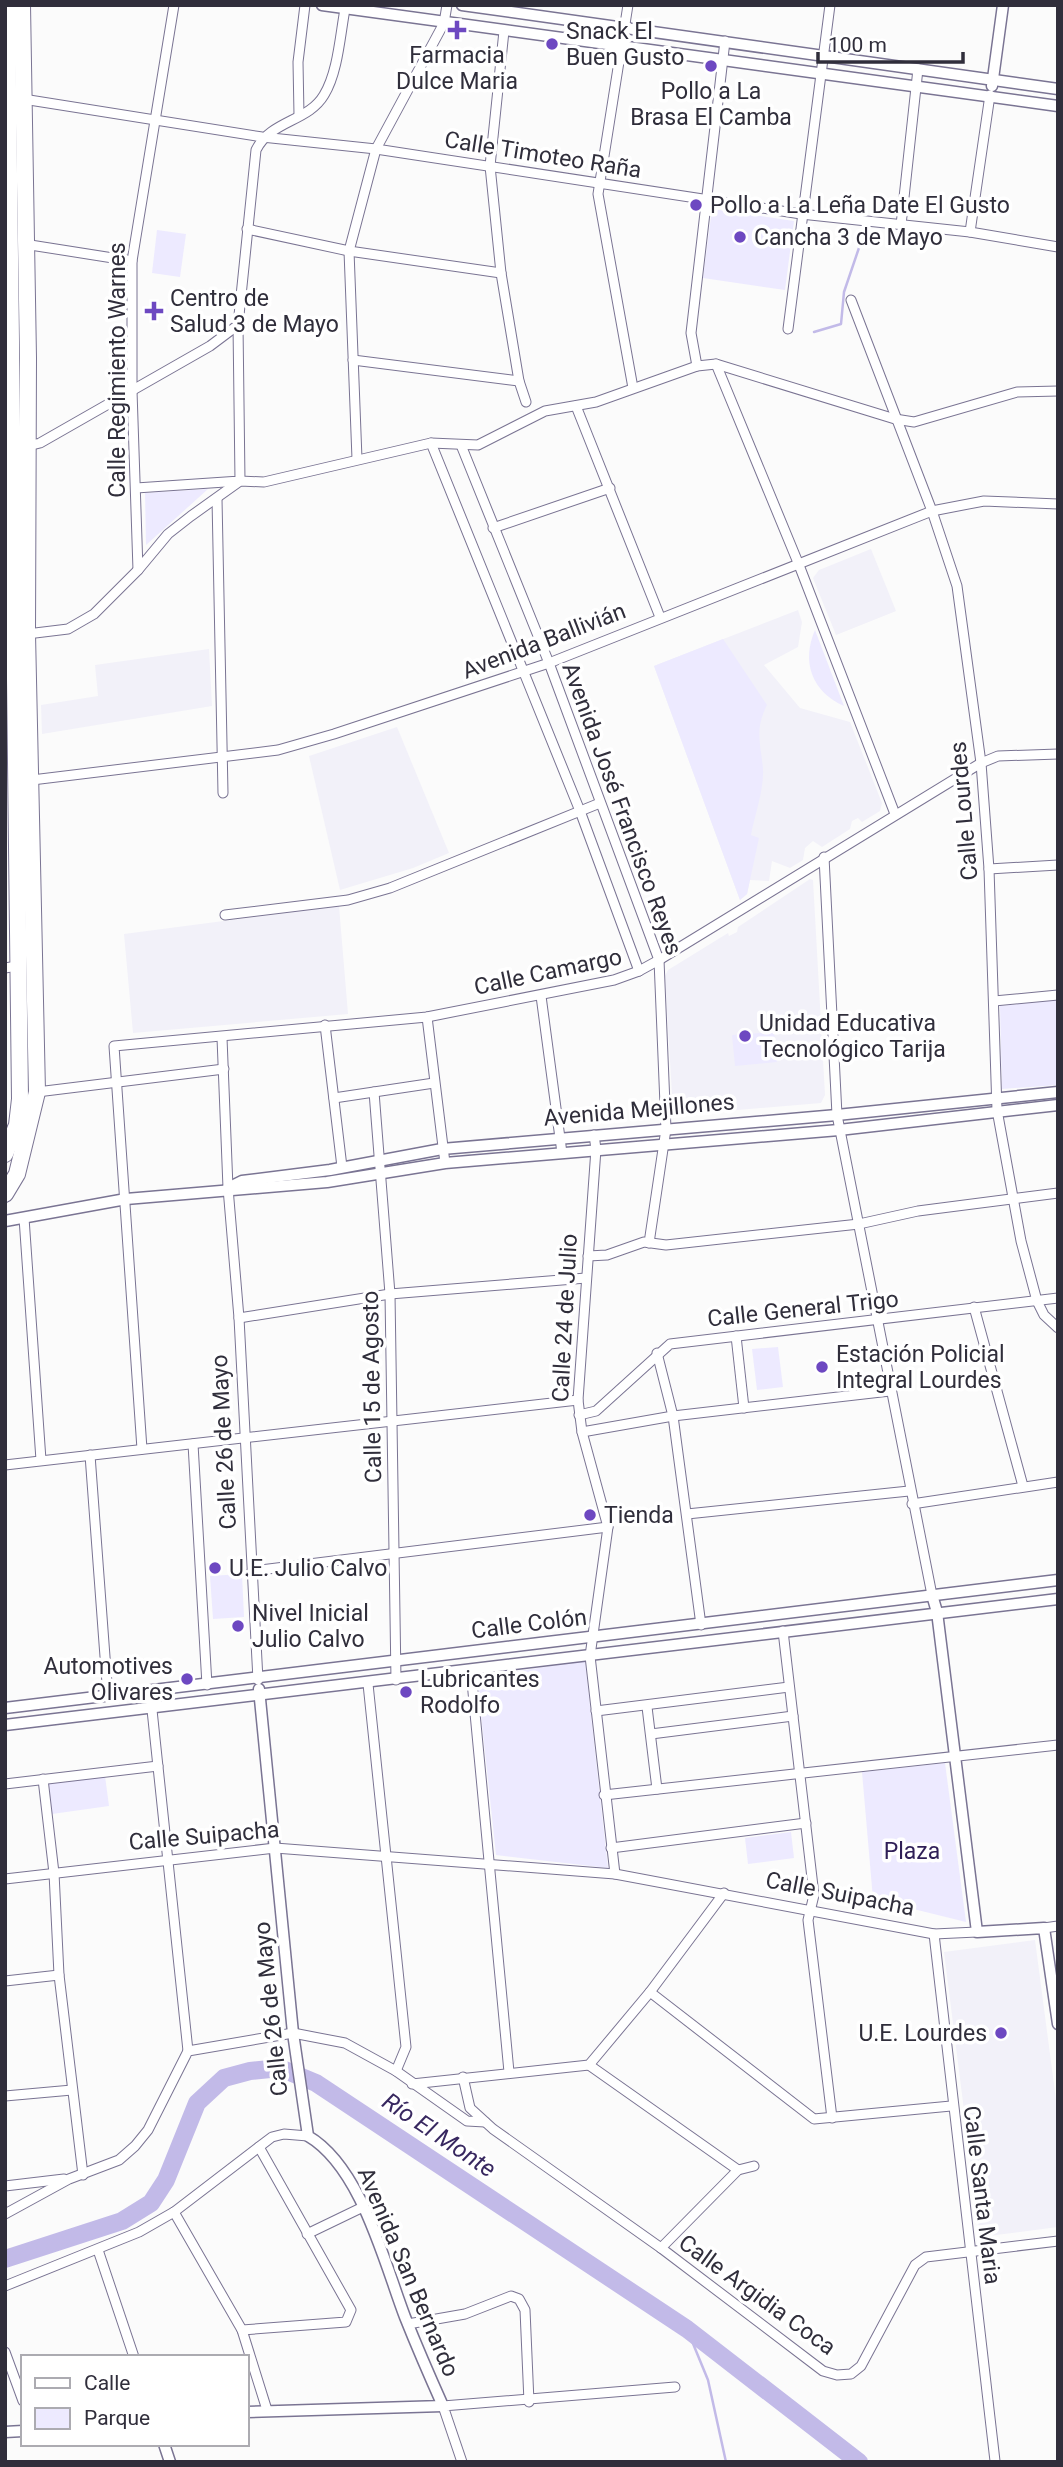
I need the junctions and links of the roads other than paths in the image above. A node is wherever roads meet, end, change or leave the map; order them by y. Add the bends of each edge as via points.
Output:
1 (7, 5) edge
2 (22, 5) edge
3 (174, 5) edge
4 (305, 5) edge
5 (321, 5) edge
6 (406, 5) edge
7 (447, 5) edge
8 (462, 5) edge
9 (628, 5) edge
10 (830, 5) edge
11 (1003, 5) edge
12 (345, 9) junction
13 (543, 11) edge
14 (404, 18) junction
15 (444, 23) junction
16 (624, 28) junction
17 (505, 31) junction
18 (725, 41) junction
19 (619, 48) junction
20 (822, 54) junction
21 (721, 60) junction
22 (918, 68) junction
23 (819, 72) junction
24 (992, 80) junction
25 (916, 86) junction
26 (1058, 89) edge
27 (990, 95) junction
28 (12, 97) edge
29 (1058, 106) edge
30 (299, 115) junction
31 (154, 118) junction
32 (262, 137) junction
33 (376, 149) junction
34 (490, 166) junction
35 (599, 183) junction
36 (705, 199) junction
37 (801, 214) junction
38 (901, 225) junction
39 (247, 229) junction
40 (971, 232) junction
41 (12, 242) edge
42 (1058, 247) edge
43 (349, 251) junction
44 (132, 261) junction
45 (501, 273) junction
46 (851, 300) dead end
47 (238, 325) junction
48 (788, 329) dead end
49 (8, 333) edge
50 (353, 360) junction
51 (716, 364) junction
52 (697, 366) junction
53 (519, 381) junction
54 (633, 388) junction
55 (132, 391) junction
56 (1058, 391) edge
57 (8, 402) edge
58 (526, 402) dead end
59 (576, 406) junction
60 (895, 419) junction
61 (431, 443) junction
62 (461, 445) junction
63 (19, 448) junction
64 (357, 459) junction
65 (240, 481) junction
66 (136, 488) junction
67 (610, 488) junction
68 (217, 499) junction
69 (1058, 504) edge
70 (932, 511) junction
71 (493, 528) junction
72 (799, 565) junction
73 (138, 570) junction
74 (660, 617) junction
75 (27, 634) junction
76 (549, 663) junction
77 (523, 673) junction
78 (9, 711) edge
79 (1058, 754) edge
80 (222, 758) junction
81 (981, 763) junction
82 (32, 780) junction
83 (223, 793) dead end
84 (600, 803) junction
85 (580, 811) junction
86 (895, 814) junction
87 (33, 845) junction
88 (11, 849) edge
89 (824, 857) junction
90 (1058, 865) edge
91 (989, 869) junction
92 (225, 915) dead end
93 (659, 960) junction
94 (11, 967) edge
95 (639, 971) junction
96 (1058, 995) edge
97 (541, 996) junction
98 (994, 1001) junction
99 (427, 1017) junction
100 (325, 1025) junction
101 (222, 1038) junction
102 (224, 1069) junction
103 (116, 1080) junction
104 (434, 1083) junction
105 (37, 1092) junction
106 (1058, 1092) edge
107 (374, 1093) junction
108 (334, 1098) junction
109 (998, 1098) junction
110 (13, 1100) edge
111 (1058, 1105) edge
112 (997, 1111) junction
113 (837, 1115) junction
114 (666, 1129) junction
115 (839, 1130) junction
116 (594, 1135) junction
117 (560, 1138) junction
118 (665, 1142) junction
119 (442, 1149) junction
120 (596, 1149) junction
121 (562, 1153) junction
122 (5, 1154) edge
123 (381, 1159) junction
124 (445, 1163) junction
125 (342, 1167) junction
126 (382, 1172) junction
127 (228, 1188) junction
128 (1058, 1193) edge
129 (5, 1194) edge
130 (1013, 1198) junction
131 (126, 1199) junction
132 (24, 1218) junction
133 (5, 1221) edge
134 (859, 1224) junction
135 (649, 1243) junction
136 (588, 1256) junction
137 (586, 1279) junction
138 (390, 1294) junction
139 (1058, 1298) edge
140 (1037, 1301) junction
141 (974, 1307) junction
142 (239, 1318) junction
143 (877, 1321) junction
144 (1058, 1328) edge
145 (736, 1336) junction
146 (657, 1353) junction
147 (890, 1391) junction
148 (578, 1400) junction
149 (744, 1408) junction
150 (579, 1415) junction
151 (673, 1416) junction
152 (391, 1419) junction
153 (582, 1432) junction
154 (246, 1439) junction
155 (193, 1444) junction
156 (142, 1449) junction
157 (90, 1455) junction
158 (41, 1460) junction
159 (5, 1465) edge
160 (1058, 1482) edge
161 (1023, 1486) junction
162 (909, 1491) junction
163 (912, 1504) junction
164 (687, 1514) junction
165 (608, 1527) junction
166 (395, 1553) junction
167 (252, 1571) junction
168 (1058, 1580) edge
169 (932, 1595) junction
170 (1058, 1599) edge
171 (937, 1612) junction
172 (701, 1625) junction
173 (782, 1631) junction
174 (591, 1639) junction
175 (590, 1656) junction
176 (395, 1661) junction
177 (471, 1671) junction
178 (258, 1680) junction
179 (396, 1681) junction
180 (368, 1684) junction
181 (207, 1685) junction
182 (789, 1687) junction
183 (150, 1691) junction
184 (259, 1695) junction
185 (108, 1697) junction
186 (152, 1707) junction
187 (647, 1707) junction
188 (5, 1708) edge
189 (596, 1712) junction
190 (793, 1716) junction
191 (5, 1725) edge
192 (651, 1734) junction
193 (1058, 1745) edge
194 (958, 1758) junction
195 (158, 1766) junction
196 (800, 1774) junction
197 (43, 1779) junction
198 (5, 1784) edge
199 (657, 1789) junction
200 (604, 1795) junction
201 (806, 1823) junction
202 (275, 1848) junction
203 (611, 1848) junction
204 (387, 1855) junction
205 (168, 1859) junction
206 (491, 1864) junction
207 (54, 1873) junction
208 (615, 1874) junction
209 (5, 1879) edge
210 (723, 1893) junction
211 (810, 1908) junction
212 (1058, 1926) edge
213 (1044, 1928) junction
214 (977, 1932) junction
215 (934, 1934) junction
216 (60, 1975) junction
217 (5, 1981) edge
218 (650, 1992) junction
219 (1058, 2024) edge
220 (293, 2033) junction
221 (188, 2052) junction
222 (589, 2065) junction
223 (396, 2071) junction
224 (509, 2072) junction
225 (463, 2077) junction
226 (412, 2084) junction
227 (72, 2090) junction
228 (5, 2096) edge
229 (951, 2106) junction
230 (832, 2118) junction
231 (485, 2122) junction
232 (307, 2136) junction
233 (259, 2147) junction
234 (754, 2165) dead end
235 (738, 2170) junction
236 (83, 2175) junction
237 (69, 2179) junction
238 (5, 2186) edge
239 (363, 2207) junction
240 (174, 2211) junction
241 (5, 2214) edge
242 (307, 2234) junction
243 (1058, 2241) edge
244 (661, 2248) junction
245 (98, 2250) junction
246 (971, 2250) junction
247 (5, 2286) edge
248 (408, 2324) junction
249 (242, 2330) junction
250 (5, 2352) edge
251 (133, 2355) edge
252 (675, 2387) dead end
253 (21, 2396) edge
254 (529, 2402) junction
255 (443, 2406) junction
256 (267, 2410) junction
257 (248, 2412) edge
258 (995, 2461) edge
259 (462, 2462) edge

1 - 28 highway
2 - 28 highway
3 - 31 street, Calle Regimiento Warnes
4 - 30 street via 298,62
5 - 12 street
6 - 14 street
7 - 15 street
8 - 13 street
9 - 16 street
10 - 20 street
11 - 24 street
12 - 14 street
12 - 30 street via 323,97
13 - 16 street
14 - 15 street
15 - 17 street
15 - 33 street
16 - 18 street
16 - 19 street
17 - 19 street
17 - 34 street
18 - 20 street
18 - 21 street
19 - 21 street
19 - 35 street
20 - 22 street
20 - 23 street
21 - 23 street
21 - 36 street
22 - 24 street
22 - 25 street
23 - 25 street
23 - 37 street
24 - 26 street
24 - 27 street
25 - 27 street
25 - 38 street
27 - 29 street
27 - 40 street
28 - 31 street, Calle Timoteo Raña
28 - 41 highway
30 - 32 street
31 - 32 street, Calle Timoteo Raña
31 - 44 street, Calle Regimiento Warnes
32 - 33 street, Calle Timoteo Raña
32 - 39 street via 256,150
33 - 34 street, Calle Timoteo Raña
33 - 43 street
34 - 35 street, Calle Timoteo Raña
34 - 45 street
35 - 36 street, Calle Timoteo Raña
35 - 54 street
36 - 37 street, Calle Timoteo Raña
36 - 52 street via 691,333
37 - 38 street, Calle Timoteo Raña
37 - 48 street
38 - 40 street, Calle Timoteo Raña
39 - 43 street
39 - 47 street
40 - 42 street, Calle Timoteo Raña
41 - 44 street
41 - 49 highway
41 - 63 highway via 28,358
43 - 45 street
43 - 50 street
44 - 55 street, Calle Regimiento Warnes
45 - 53 street
46 - 60 street, Calle Lourdes
47 - 55 street
47 - 65 street
49 - 57 highway
50 - 53 street
50 - 64 street
51 - 52 street
51 - 60 street
51 - 72 street
52 - 54 street
53 - 58 street
54 - 59 street
55 - 63 street via 40,443
55 - 66 street, Calle Regimiento Warnes
56 - 60 street via 1017,392 914,422
57 - 63 highway
59 - 62 street via 545,411 478,445
59 - 67 street
60 - 70 street, Calle Lourdes
61 - 62 street
61 - 64 street
61 - 77 street, Avenida José Francisco Reyes
62 - 71 street, Avenida José Francisco Reyes
63 - 75 highway
63 - 78 highway
64 - 65 street via 264,482
65 - 66 street
65 - 68 street
66 - 73 street, Calle Regimiento Warnes
67 - 71 street
67 - 74 street
68 - 73 street via 168,534
68 - 80 street
69 - 70 street, Avenida Ballivián via 984,501
70 - 72 street, Avenida Ballivián
70 - 81 street, Calle Lourdes via 957,586
71 - 76 street, Avenida José Francisco Reyes
72 - 74 street, Avenida Ballivián
72 - 86 street
73 - 75 street via 94,614 68,629
74 - 76 street, Avenida Ballivián
75 - 82 highway
76 - 77 street, Avenida Ballivián
76 - 84 street, Avenida José Francisco Reyes
77 - 80 street, Avenida Ballivián via 289,747
77 - 85 street, Avenida José Francisco Reyes
78 - 88 highway
79 - 81 street, Calle Camargo via 998,756
80 - 82 street, Avenida Ballivián
80 - 83 street
81 - 86 street, Calle Camargo
81 - 91 street, Calle Lourdes
82 - 87 highway
84 - 85 street
84 - 93 street, Avenida José Francisco Reyes
85 - 92 street via 348,901
85 - 95 street, Avenida José Francisco Reyes
86 - 89 street, Calle Camargo
87 - 88 street
87 - 105 highway
88 - 94 highway
89 - 93 street, Calle Camargo
89 - 113 street
90 - 91 street
91 - 98 street, Calle Lourdes
93 - 95 street, Calle Camargo
93 - 114 street, Avenida José Francisco Reyes
94 - 110 highway
95 - 97 street, Calle Camargo
96 - 98 street
97 - 99 street, Calle Camargo
97 - 117 street
98 - 109 street, Calle Lourdes
99 - 100 street, Calle Camargo
99 - 104 street
100 - 101 street, Calle Camargo
100 - 108 street
101 - 102 street, Calle 26 de Mayo
101 - 103 street, Calle Camargo via 114,1046
102 - 103 street
102 - 127 street, Calle 26 de Mayo
103 - 105 street
103 - 131 street
104 - 107 street
104 - 119 street
105 - 129 highway via 17,1174
106 - 109 street, Avenida Mejillones
107 - 108 street
107 - 123 street, Calle 15 de Agosto
108 - 125 street
109 - 112 street, Calle Lourdes
109 - 113 street, Avenida Mejillones
110 - 122 highway via 17,1125
111 - 112 street, Avenida Mejillones
112 - 115 street, Avenida Mejillones
112 - 130 street, Calle Lourdes
113 - 114 street, Avenida Mejillones
113 - 115 street
114 - 116 street, Avenida Mejillones
114 - 118 street, Avenida José Francisco Reyes
115 - 118 street, Avenida Mejillones
115 - 134 street
116 - 117 street, Avenida Mejillones
116 - 120 street, Calle 24 de Julio
117 - 119 street, Avenida Mejillones
117 - 121 street
118 - 120 street, Avenida Mejillones
118 - 135 street, Avenida José Francisco Reyes
119 - 123 street, Avenida Mejillones
119 - 124 street
120 - 121 street, Avenida Mejillones
120 - 136 street, Calle 24 de Julio
121 - 124 street, Avenida Mejillones
123 - 125 street, Avenida Mejillones
123 - 126 street, Calle 15 de Agosto
124 - 126 street, Avenida Mejillones
125 - 127 street, Avenida Mejillones via 242,1181
126 - 127 street, Avenida Mejillones via 327,1182
126 - 138 street, Calle 15 de Agosto
127 - 131 street, Avenida Mejillones
127 - 142 street, Calle 26 de Mayo
128 - 130 street
130 - 134 street
130 - 140 street, Calle Lourdes
131 - 132 street, Avenida Mejillones
131 - 156 street
132 - 133 street, Avenida Mejillones
132 - 158 street
134 - 135 street via 666,1245
134 - 143 street
135 - 136 street via 597,1258
136 - 137 street, Calle 24 de Julio
137 - 138 street
137 - 148 street, Calle 24 de Julio
138 - 142 street
138 - 152 street, Calle 15 de Agosto
139 - 140 street, Calle General Trigo
140 - 141 street, Calle General Trigo
140 - 144 street, Calle Lourdes
141 - 143 street, Calle General Trigo
141 - 161 street
142 - 154 street, Calle 26 de Mayo
143 - 145 street, Calle General Trigo
143 - 147 street
145 - 146 street, Calle General Trigo via 670,1344
145 - 149 street
146 - 150 street, Calle General Trigo via 607,1402 592,1413
146 - 151 street
147 - 149 street
147 - 162 street
148 - 150 street, Calle 24 de Julio
148 - 152 street
149 - 151 street
150 - 153 street, Calle 24 de Julio
151 - 153 street
151 - 164 street
152 - 154 street
152 - 166 street, Calle 15 de Agosto
153 - 165 street, Calle 24 de Julio
154 - 155 street
154 - 167 street, Calle 26 de Mayo
155 - 156 street
155 - 181 street
156 - 157 street
157 - 158 street
157 - 185 street
158 - 159 street
160 - 161 street
161 - 163 street
162 - 163 street
162 - 164 street
163 - 169 street
164 - 172 street
165 - 166 street
165 - 174 street, Calle 24 de Julio
166 - 167 street
166 - 176 street, Calle 15 de Agosto
167 - 178 street, Calle 26 de Mayo
168 - 169 street, Calle Colón
169 - 171 street
169 - 172 street, Calle Colón
170 - 171 street, Calle Colón
171 - 173 street, Calle Colón
171 - 194 street
172 - 174 street, Calle Colón
173 - 175 street, Calle Colón
173 - 182 street
174 - 175 street, Calle 24 de Julio
174 - 176 street, Calle Colón
175 - 177 street, Calle Colón
175 - 189 street, Calle 24 de Julio
176 - 178 street, Calle Colón
176 - 179 street, Calle 15 de Agosto
177 - 179 street, Calle Colón
177 - 206 street
178 - 181 street, Calle Colón
178 - 184 street, Calle 26 de Mayo
179 - 180 street, Calle Colón
180 - 184 street, Calle Colón
180 - 204 street
181 - 183 street, Calle Colón
182 - 187 street
182 - 190 street
183 - 185 street, Calle Colón
183 - 186 street
184 - 186 street, Calle Colón
184 - 202 street, Calle 26 de Mayo
185 - 188 street, Calle Colón
186 - 191 street, Calle Colón
186 - 195 street
187 - 189 street
187 - 192 street
189 - 200 street, Calle 24 de Julio
190 - 192 street
190 - 196 street
192 - 199 street
193 - 194 street
194 - 196 street
194 - 214 street
195 - 197 street
195 - 205 street
196 - 199 street
196 - 201 street
197 - 198 street
197 - 207 street
199 - 200 street
200 - 203 street, Calle 24 de Julio
201 - 203 street
201 - 211 street via 814,1895
202 - 204 street, Calle Suipacha
202 - 205 street, Calle Suipacha
202 - 220 street, Calle 26 de Mayo
203 - 208 street, Calle 24 de Julio
204 - 206 street, Calle Suipacha
204 - 223 street via 406,2048
205 - 207 street, Calle Suipacha
205 - 221 street
206 - 208 street, Calle Suipacha
206 - 224 street
207 - 209 street, Calle Suipacha
207 - 216 street
208 - 210 street, Calle Suipacha
210 - 211 street, Calle Suipacha
210 - 218 street
211 - 215 street, Calle Suipacha
211 - 230 street
212 - 213 street, Calle Suipacha
213 - 214 street, Calle Suipacha
213 - 219 street
214 - 215 street, Calle Suipacha
215 - 229 street, Calle Santa Maria
216 - 217 street
216 - 227 street
218 - 222 street
218 - 230 street via 806,2114 814,2119
220 - 221 street
220 - 223 street via 345,2043
220 - 232 street, Calle 26 de Mayo
221 - 236 street via 135,2146 119,2160
222 - 224 street
222 - 235 street
223 - 226 street
224 - 225 street
225 - 226 street
225 - 231 street via 470,2108
226 - 231 street via 467,2121
227 - 228 street
227 - 236 street
229 - 230 street
229 - 246 street, Calle Santa Maria
231 - 244 street, Calle Argidia Coca
232 - 233 street via 284,2134
232 - 239 street, Avenida San Bernardo via 323,2145 335,2160
233 - 240 street
233 - 242 street
234 - 235 street
235 - 244 street
236 - 237 street
237 - 238 street
237 - 241 street
239 - 242 street
239 - 248 street, Avenida San Bernardo
240 - 245 street
240 - 249 street
242 - 249 street via 351,2311 350,2318 346,2322
243 - 246 street, Calle Argidia Coca
244 - 246 street, Calle Argidia Coca via 806,2360 837,2375 852,2374 861,2366 915,2265 926,2257
245 - 247 street
245 - 251 street
246 - 258 street, Calle Santa Maria
248 - 254 street via 465,2314 511,2296 519,2299 525,2310
248 - 255 street, Avenida San Bernardo
249 - 256 street
250 - 253 street
252 - 254 street, Avenida San Bernardo
254 - 255 street, Avenida San Bernardo
255 - 256 street, Avenida San Bernardo
255 - 259 street, Avenida San Bernardo
256 - 257 street, Avenida San Bernardo

